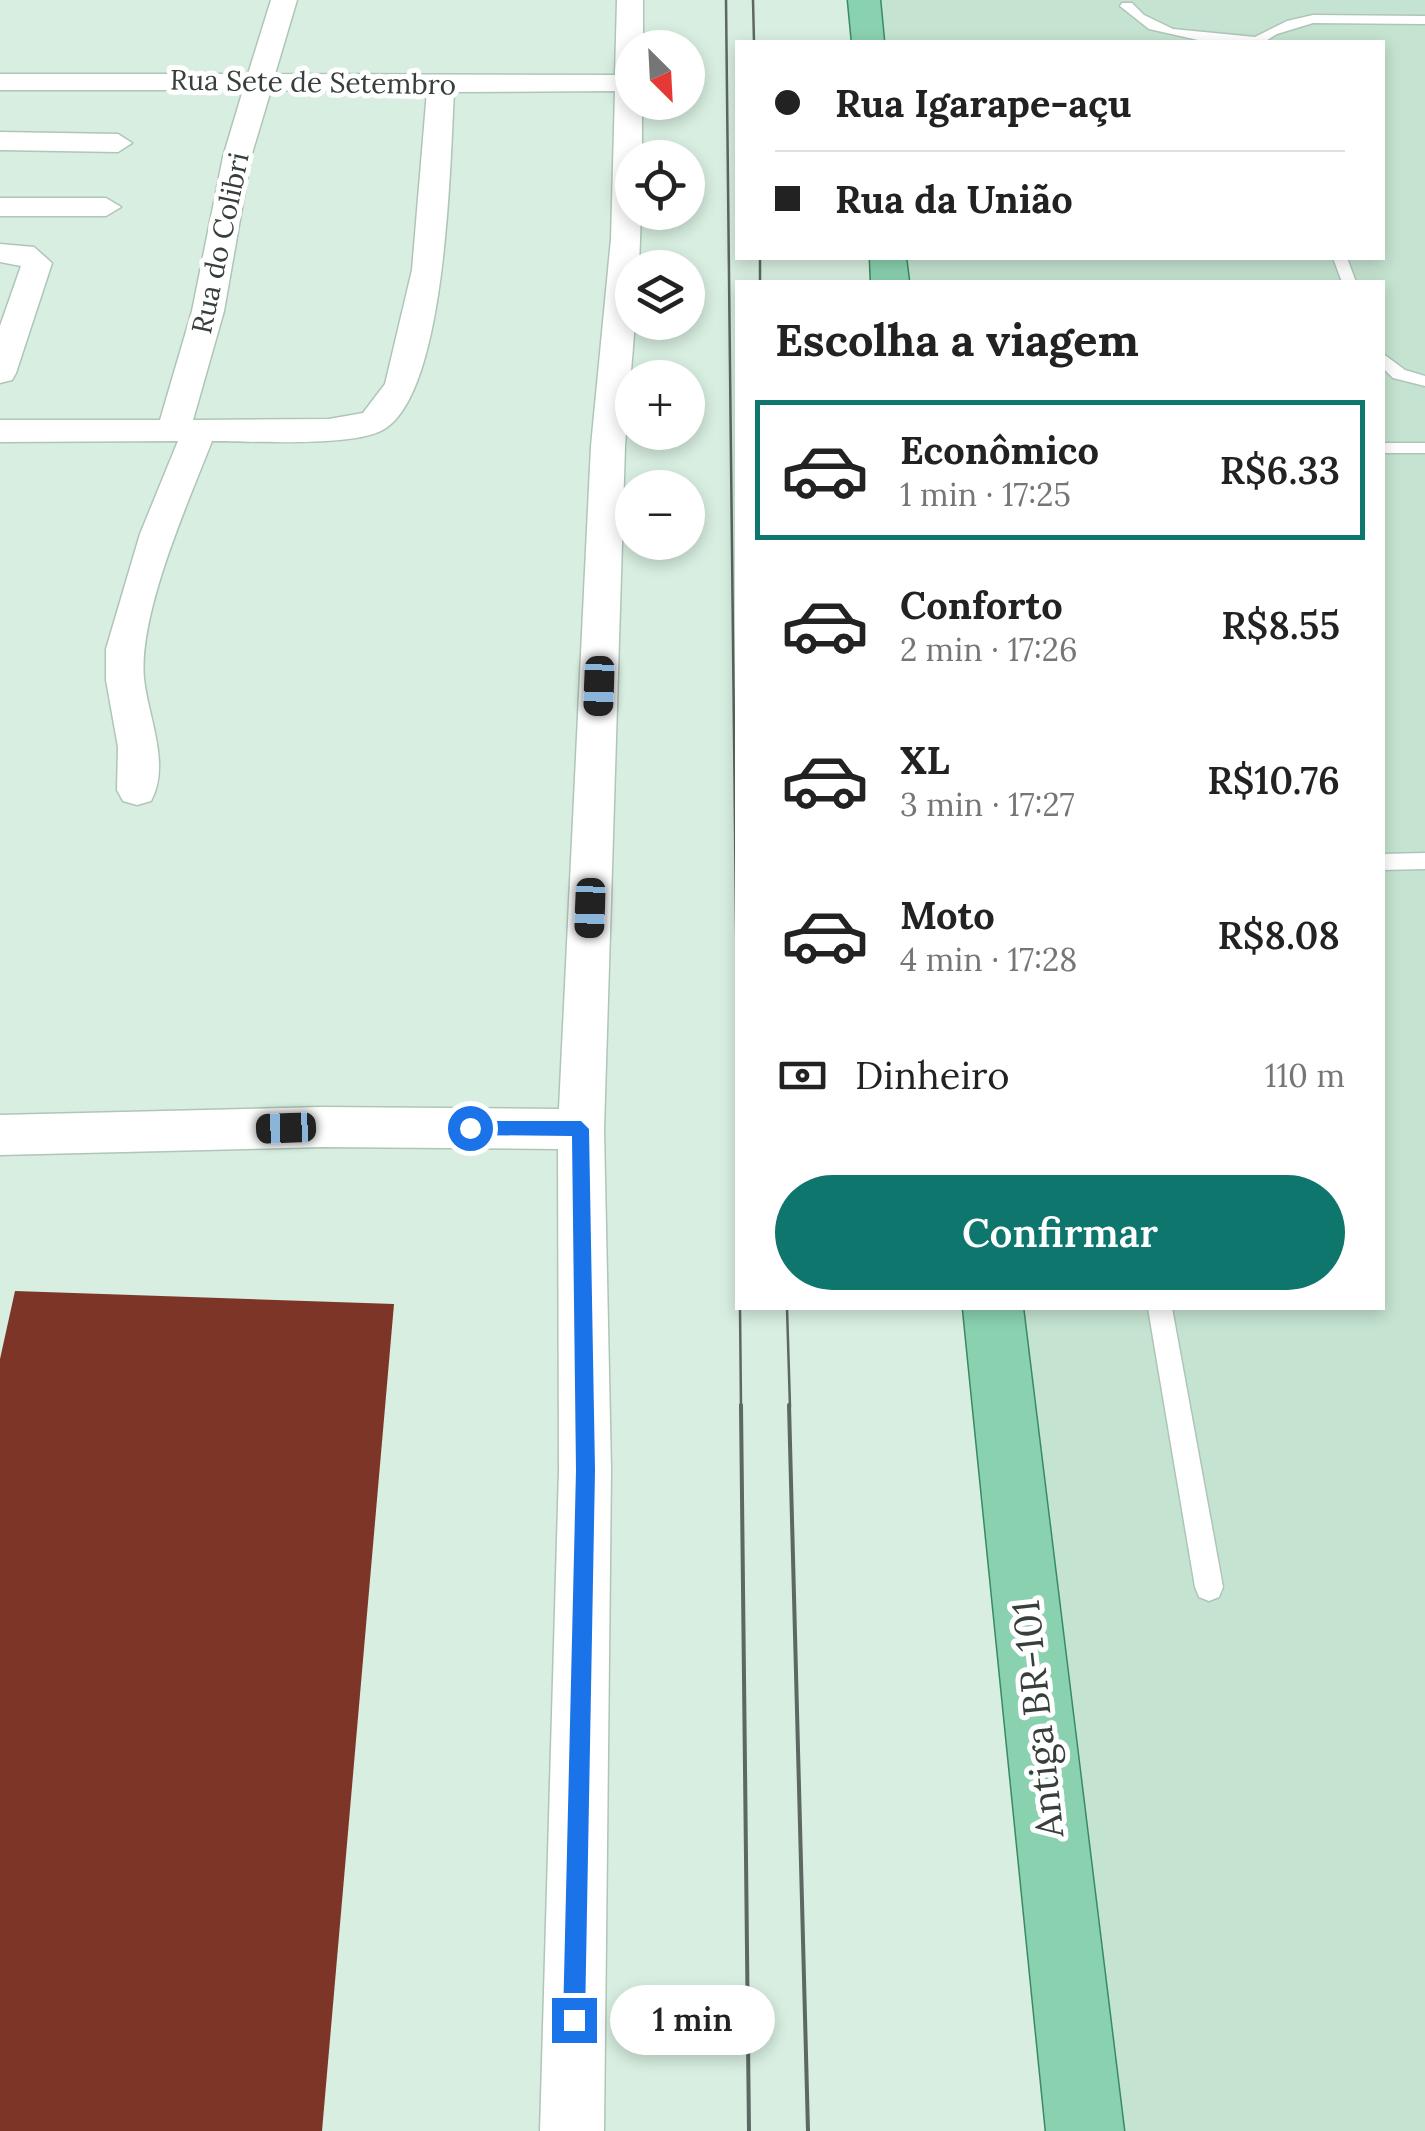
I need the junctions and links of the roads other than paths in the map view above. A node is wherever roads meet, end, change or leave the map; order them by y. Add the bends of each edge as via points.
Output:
1 (284, 0) edge
2 (630, 0) edge
3 (864, 0) edge
4 (1127, 6) dead end
5 (1425, 20) edge
6 (629, 30) edge
7 (868, 40) edge
8 (1236, 40) edge
9 (1259, 40) edge
10 (261, 79) junction
11 (0, 82) edge
12 (615, 84) edge
13 (441, 85) junction
14 (626, 120) edge
15 (0, 141) edge
16 (118, 143) dead end
17 (0, 207) edge
18 (106, 207) dead end
19 (12, 253) edge
20 (7, 340) edge
21 (1385, 361) edge
22 (0, 372) edge
23 (1425, 381) edge
24 (187, 429) junction
25 (0, 431) edge
26 (1385, 448) edge
27 (1425, 448) edge
28 (137, 790) dead end
29 (1425, 861) edge
30 (1385, 862) edge
31 (581, 1129) junction
32 (0, 1135) edge
33 (993, 1310) edge
34 (1160, 1310) edge
35 (1209, 1587) dead end
36 (572, 2131) edge
37 (1086, 2131) edge

1 - 10 street, Rua do Colibri
2 - 6 street
3 - 7 main road
4 - 8 lane via 1147,24 1177,34
5 - 9 lane via 1310,20 1277,27
10 - 11 street, Rua Sete de Setembro
10 - 13 street, Rua Sete de Setembro
10 - 24 street, Rua do Colibri via 226,198
12 - 13 street, Rua Sete de Setembro
13 - 24 street via 427,270 401,385 388,407 374,421 329,430
14 - 31 street via 626,238 608,446
15 - 16 street
17 - 18 street
19 - 20 street via 36,263
20 - 22 street
21 - 23 lane via 1399,374
24 - 25 street
24 - 28 street, Rua do Colibri via 124,649
26 - 27 lane
29 - 30 lane
31 - 32 street
31 - 36 street via 585,1470
33 - 37 main road, Antiga BR-101
34 - 35 lane

